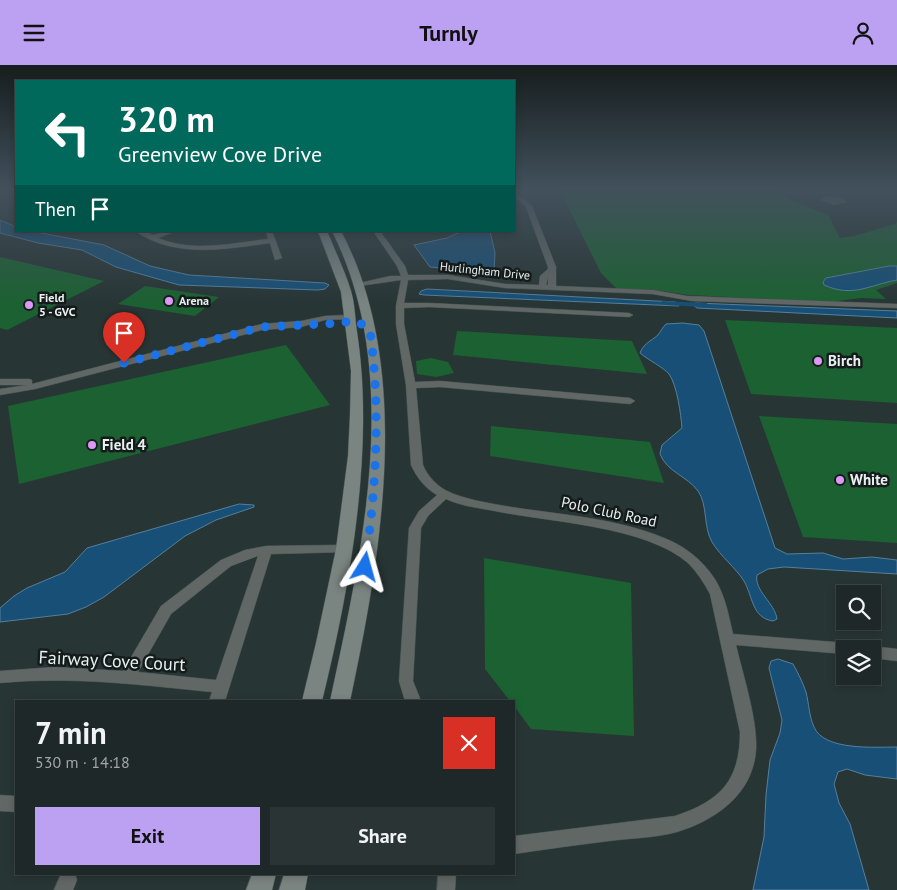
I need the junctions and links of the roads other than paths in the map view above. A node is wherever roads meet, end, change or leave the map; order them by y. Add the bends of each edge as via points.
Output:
1 (537, 228) edge
2 (141, 232) edge
3 (171, 232) edge
4 (269, 232) edge
5 (322, 232) edge
6 (336, 232) edge
7 (377, 232) edge
8 (154, 237) junction
9 (273, 241) junction
10 (278, 258) dead end
11 (552, 269) junction
12 (406, 277) junction
13 (359, 284) junction
14 (542, 288) junction
15 (552, 289) junction
16 (897, 305) edge
17 (400, 306) junction
18 (366, 309) junction
19 (629, 315) dead end
20 (350, 319) junction
21 (370, 331) junction
22 (54, 381) junction
23 (0, 382) edge
24 (38, 383) junction
25 (411, 385) junction
26 (0, 387) edge
27 (0, 392) edge
28 (630, 401) dead end
29 (445, 494) junction
30 (344, 549) junction
31 (266, 550) junction
32 (727, 639) junction
33 (836, 648) edge
34 (881, 653) edge
35 (897, 655) edge
36 (0, 677) edge
37 (127, 678) junction
38 (222, 687) junction
39 (217, 700) edge
40 (312, 700) edge
41 (340, 700) edge
42 (413, 700) edge
43 (0, 803) edge
44 (15, 804) edge
45 (515, 845) edge
46 (264, 875) edge
47 (296, 875) edge
48 (448, 875) edge
49 (259, 890) edge
50 (292, 890) edge
51 (446, 890) edge

1 - 11 street
2 - 8 street
3 - 8 street
4 - 9 street
5 - 20 street via 344,284
6 - 13 street
7 - 12 street
8 - 9 street via 171,245 195,247
9 - 10 street
11 - 14 street via 544,276
11 - 15 street
12 - 13 street, Hurlingham Drive
12 - 14 street, Hurlingham Drive via 454,278 500,286
12 - 17 street, Polo Club Road
13 - 18 street
14 - 15 street, Hurlingham Drive
15 - 16 street, Hurlingham Drive via 648,297
17 - 19 street
17 - 25 street, Polo Club Road
18 - 20 street
18 - 21 street
20 - 21 street via 360,322
20 - 22 street via 262,327
20 - 30 street via 357,371 357,415
21 - 41 street via 377,410 374,491 365,567
22 - 24 street
22 - 27 street
23 - 24 street
24 - 26 street
25 - 28 street via 440,384
25 - 29 street, Polo Club Road via 417,465 424,479
29 - 32 street, Polo Club Road via 462,500 632,531 662,541 688,556 708,577 717,594
29 - 42 street via 423,513 415,528 406,681
30 - 31 street
30 - 40 street
31 - 37 street via 226,563 166,610
31 - 38 street
32 - 33 street
32 - 45 street, Polo Club Road via 747,726 748,751 741,775 726,797 704,813 675,824
34 - 35 street
36 - 37 street, Fairway Cove Court via 47,673
37 - 38 street, Fairway Cove Court
38 - 39 street
43 - 44 street
46 - 49 street
47 - 50 street
48 - 51 street

